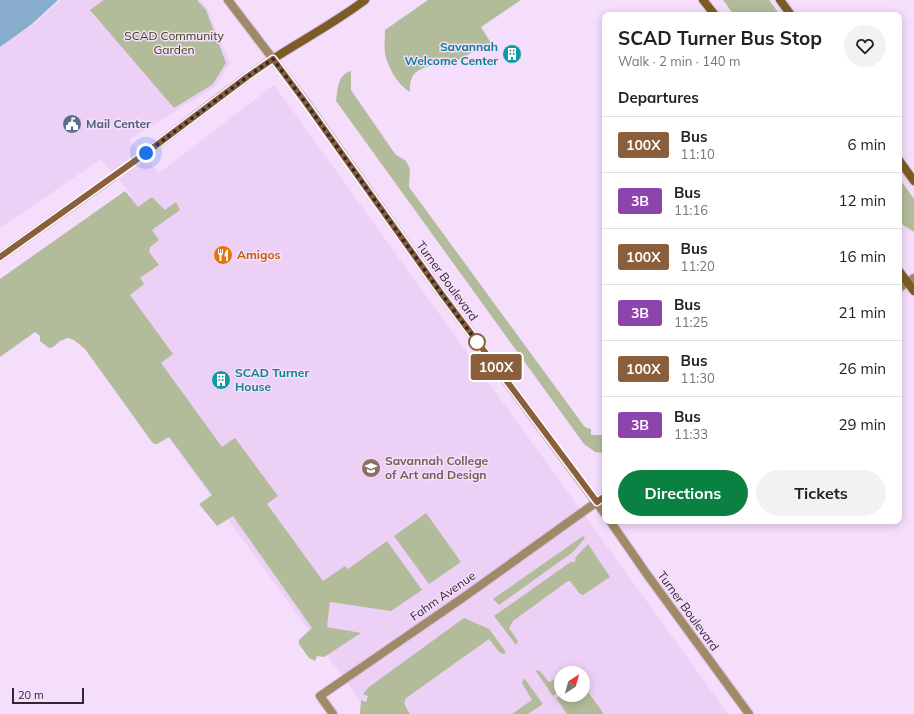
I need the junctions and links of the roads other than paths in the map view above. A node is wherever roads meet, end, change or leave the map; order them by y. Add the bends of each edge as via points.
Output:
1 (228, 0) edge
2 (366, 0) edge
3 (703, 0) edge
4 (780, 0) edge
5 (712, 12) edge
6 (789, 12) edge
7 (273, 59) junction
8 (146, 153) tunnel mouth
9 (902, 164) edge
10 (113, 177) tunnel mouth
11 (914, 181) edge
12 (0, 257) edge
13 (902, 272) edge
14 (911, 280) edge
15 (902, 286) edge
16 (914, 291) edge
17 (602, 498) edge
18 (597, 502) junction
19 (602, 510) edge
20 (612, 524) edge
21 (333, 714) edge
22 (749, 714) edge

1 - 7 street, Turner Boulevard
2 - 7 street
3 - 5 street
4 - 6 street
7 - 8 street
7 - 18 street, Turner Boulevard via 441,293
9 - 11 street
10 - 12 street
13 - 14 street
14 - 15 street
14 - 16 street
17 - 18 street
18 - 19 street, Turner Boulevard
18 - 21 street, Fahm Avenue via 320,696
20 - 22 street, Turner Boulevard

